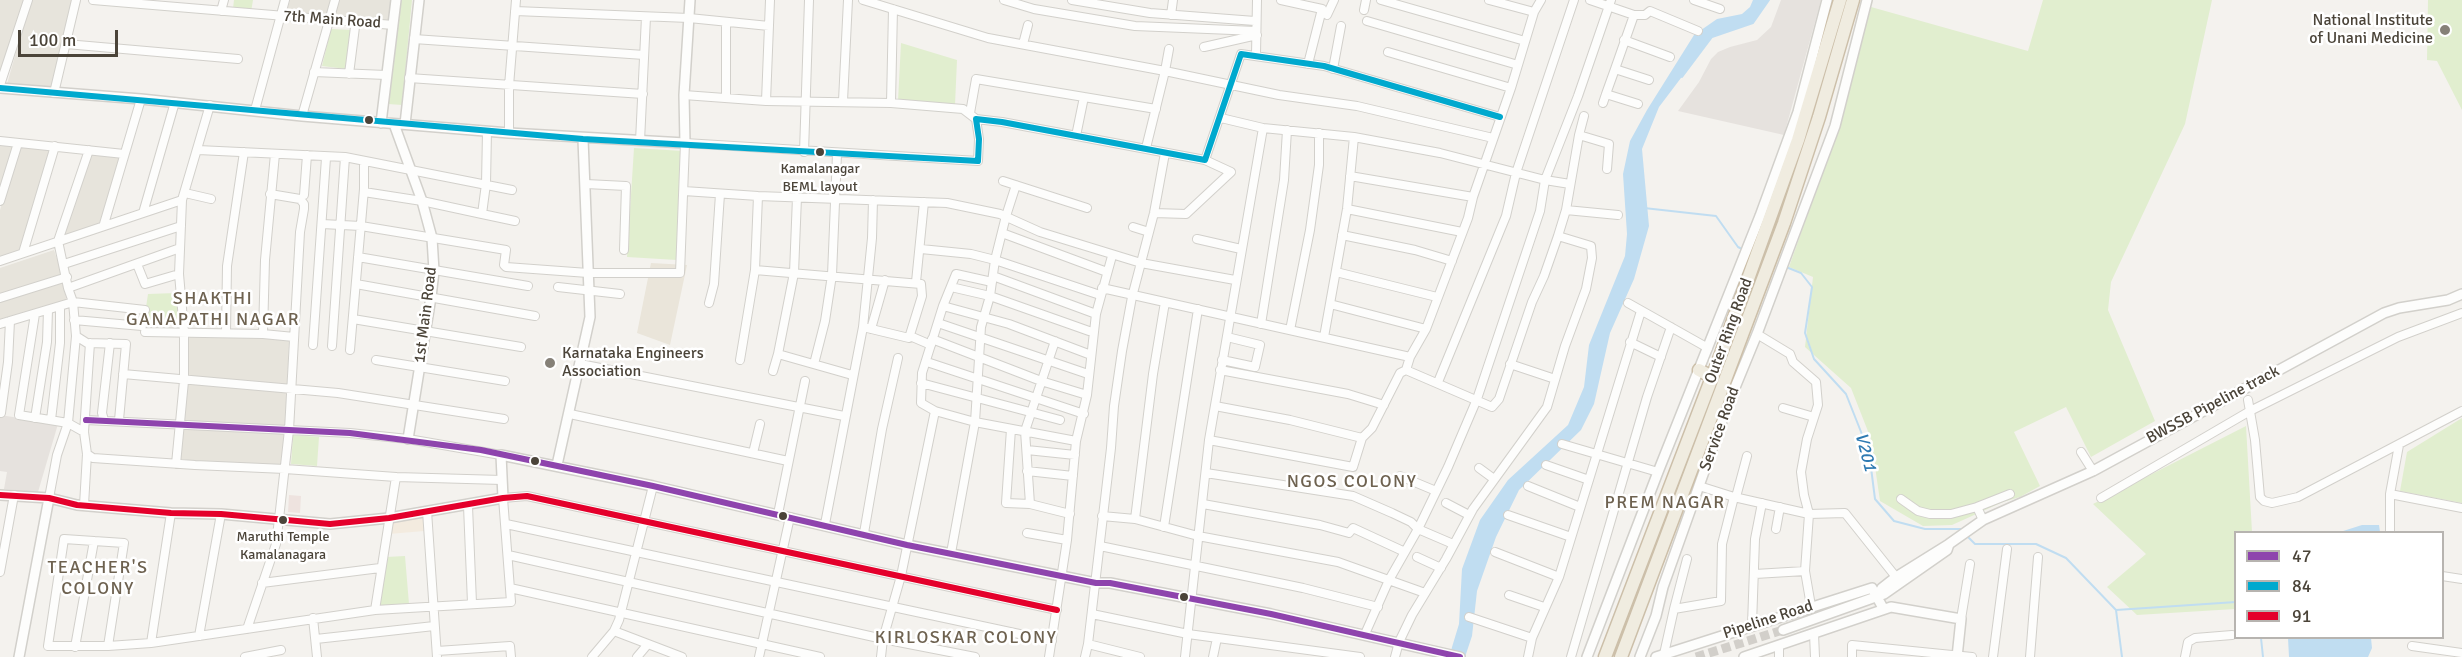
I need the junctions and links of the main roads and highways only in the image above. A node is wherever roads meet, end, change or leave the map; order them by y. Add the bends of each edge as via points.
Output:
1 (1840, 0) edge
2 (1853, 0) edge
3 (1771, 256) junction
4 (1784, 262) road end
5 (1700, 370) road end
6 (1712, 377) junction
7 (1605, 657) edge
8 (1621, 657) edge

1 - 6 highway, Outer Ring Road via 1751,252
2 - 3 highway, Outer Ring Road via 1816,128
3 - 4 highway
3 - 8 highway, Outer Ring Road via 1721,405
5 - 6 highway
6 - 7 highway, Outer Ring Road

